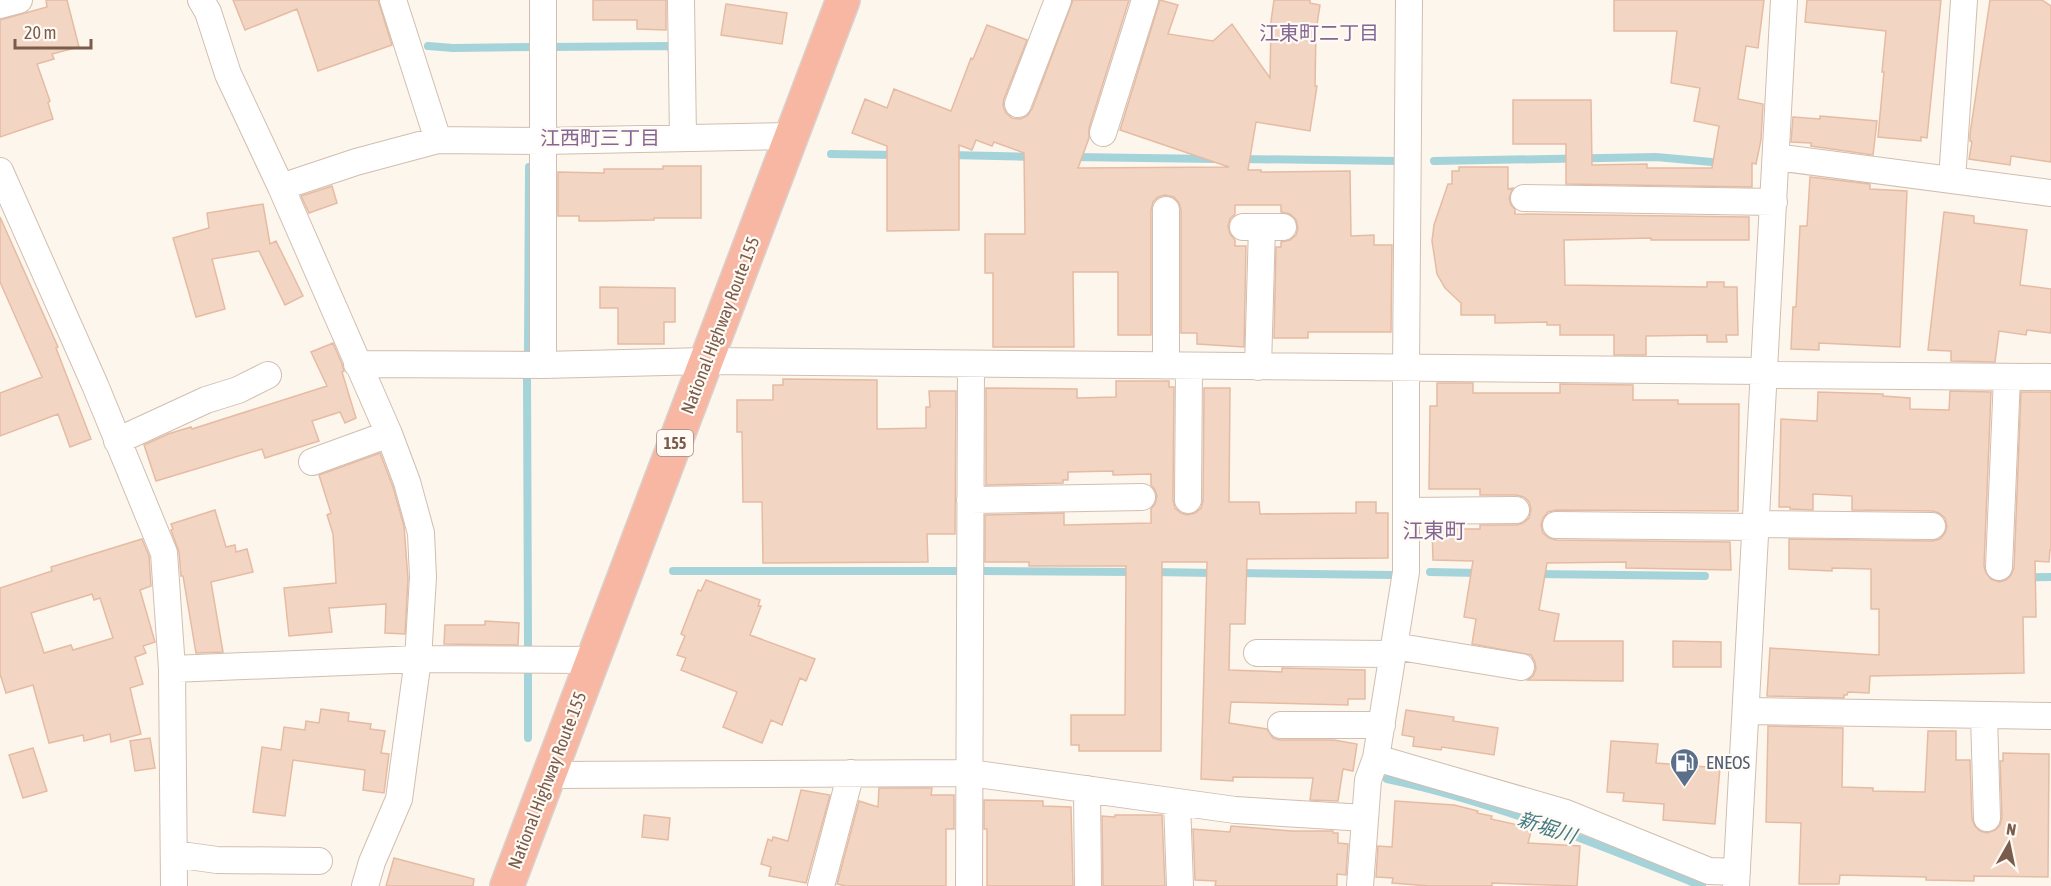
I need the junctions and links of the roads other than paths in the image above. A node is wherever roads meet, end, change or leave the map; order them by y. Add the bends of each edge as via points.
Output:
1 (20, 0) edge
2 (201, 0) edge
3 (393, 0) edge
4 (543, 0) edge
5 (681, 0) edge
6 (843, 0) edge
7 (1058, 0) edge
8 (1145, 0) edge
9 (1409, 0) edge
10 (1784, 0) edge
11 (1964, 0) edge
12 (0, 5) edge
13 (1018, 104) dead end
14 (1102, 133) dead end
15 (791, 136) junction
16 (683, 138) junction
17 (438, 140) junction
18 (543, 141) junction
19 (1776, 157) junction
20 (0, 171) edge
21 (1952, 180) junction
22 (281, 187) junction
23 (2051, 193) edge
24 (1524, 198) dead end
25 (1774, 202) junction
26 (1166, 210) dead end
27 (1262, 227) dead end
28 (706, 361) junction
29 (357, 364) junction
30 (971, 364) junction
31 (543, 365) junction
32 (1178, 367) junction
33 (1258, 367) junction
34 (1406, 369) junction
35 (1765, 373) junction
36 (268, 375) dead end
37 (2007, 377) junction
38 (2051, 377) edge
39 (389, 434) junction
40 (117, 441) junction
41 (312, 462) dead end
42 (1142, 498) dead end
43 (970, 500) junction
44 (1188, 500) dead end
45 (1516, 510) dead end
46 (1407, 511) junction
47 (1556, 525) dead end
48 (1756, 525) junction
49 (1932, 526) dead end
50 (1999, 567) dead end
51 (1394, 650) junction
52 (1257, 653) dead end
53 (418, 659) junction
54 (592, 660) junction
55 (1521, 667) dead end
56 (172, 669) junction
57 (1746, 711) junction
58 (1984, 716) junction
59 (2051, 716) edge
60 (1281, 725) dead end
61 (1382, 725) junction
62 (1376, 758) junction
63 (970, 772) junction
64 (851, 773) junction
65 (549, 775) junction
66 (1087, 789) junction
67 (1178, 802) junction
68 (1365, 818) junction
69 (1988, 818) dead end
70 (174, 854) junction
71 (319, 861) dead end
72 (1736, 879) edge
73 (174, 886) edge
74 (365, 886) edge
75 (507, 886) edge
76 (821, 886) edge
77 (969, 886) edge
78 (1088, 886) edge
79 (1180, 886) edge
80 (1360, 886) edge

1 - 12 street
2 - 22 street via 228,74
3 - 17 street
4 - 18 street
5 - 16 street
6 - 15 highway, National Highway Route 155 / 155
7 - 13 street
8 - 14 street
9 - 34 street
10 - 19 street
11 - 21 street
15 - 16 street
15 - 28 highway, National Highway Route 155 / 155
16 - 18 street
17 - 18 street
17 - 22 street
18 - 31 street
19 - 21 street
19 - 25 street
20 - 40 street
21 - 23 street
22 - 29 street
24 - 25 street
25 - 35 street
26 - 32 street
27 - 33 street
28 - 30 street
28 - 31 street
28 - 54 highway, National Highway Route 155 / 155
29 - 31 street
29 - 39 street
30 - 32 street
30 - 43 street
32 - 33 street
32 - 44 street
33 - 34 street
34 - 35 street
34 - 46 street
35 - 37 street
35 - 48 street
36 - 40 street
37 - 38 street
37 - 50 street
39 - 41 street
39 - 53 street via 421,533 423,577
40 - 56 street via 164,553
42 - 43 street
43 - 63 street
45 - 46 street
46 - 51 street via 1406,572
47 - 48 street
48 - 49 street
48 - 57 street
51 - 52 street
51 - 55 street
51 - 61 street
53 - 54 street
53 - 56 street
53 - 74 street via 399,799
54 - 65 highway, National Highway Route 155 / 155
56 - 70 street
57 - 58 street
57 - 72 street
58 - 59 street
58 - 69 street
60 - 61 street
61 - 62 street
62 - 68 street via 1368,780
62 - 72 street via 1566,813
63 - 64 street
63 - 66 street
63 - 77 street
64 - 65 street
64 - 76 street
65 - 75 highway, National Highway Route 155 / 155
66 - 67 street
66 - 78 street
67 - 68 street via 1235,810
67 - 79 street
68 - 80 street
70 - 71 street via 217,860
70 - 73 street

